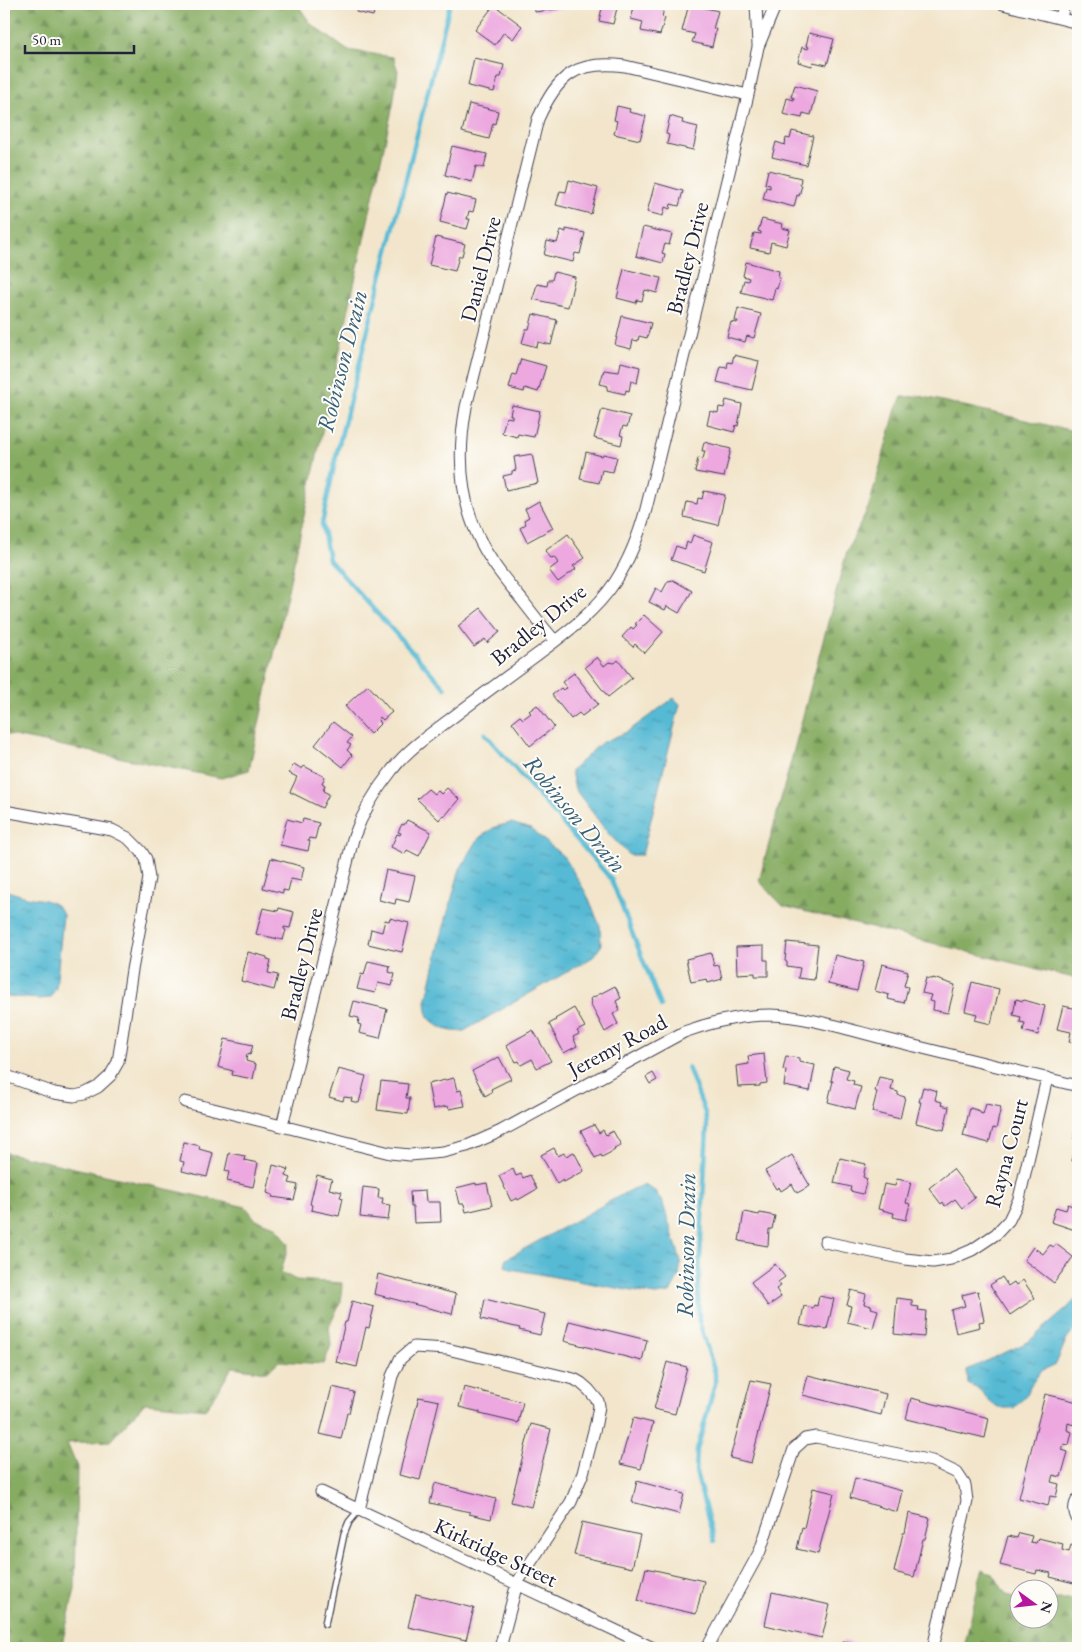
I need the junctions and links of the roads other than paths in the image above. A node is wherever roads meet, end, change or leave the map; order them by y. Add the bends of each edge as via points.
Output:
1 (756, 4) edge
2 (776, 4) edge
3 (1003, 4) edge
4 (1064, 4) edge
5 (1061, 18) junction
6 (1078, 23) edge
7 (758, 47) junction
8 (748, 95) junction
9 (555, 642) junction
10 (4, 811) edge
11 (4, 1075) edge
12 (1047, 1078) junction
13 (1078, 1086) edge
14 (185, 1102) dead end
15 (282, 1126) junction
16 (825, 1242) dead end
17 (321, 1492) dead end
18 (1078, 1499) edge
19 (359, 1510) junction
20 (1078, 1520) edge
21 (517, 1583) junction
22 (325, 1624) dead end
23 (500, 1648) edge
24 (653, 1648) edge
25 (707, 1648) edge
26 (933, 1648) edge

1 - 7 street, Bradley Drive
2 - 7 street, Bradley Drive
3 - 5 street
4 - 5 street
5 - 6 street
7 - 8 street, Bradley Drive
8 - 9 street, Bradley Drive via 638,536 616,581 604,597
8 - 9 street, Daniel Drive via 625,66 593,65 580,68 556,86 538,119 462,424 460,459 462,486 483,546
9 - 15 street, Bradley Drive via 406,753 368,804 353,839
10 - 11 street via 112,830 128,838 146,859 149,886 132,970 120,1056 105,1082 84,1094 65,1096
12 - 13 street, Jeremy Road
12 - 15 street, Jeremy Road via 817,1022 758,1016 707,1024 684,1032 499,1132 443,1152 390,1153
12 - 16 street, Rayna Court via 1018,1199 1009,1220 996,1234 952,1259 933,1262
14 - 15 street, Jeremy Road
17 - 19 street, Kirkridge Street
18 - 20 street via 1075,1508
19 - 21 street, Kirkridge Street
19 - 21 street via 392,1376 400,1359 414,1347 447,1348 574,1379 589,1390 599,1406 583,1473 571,1502
19 - 22 lane via 344,1534
21 - 23 street
21 - 24 street, Kirkridge Street
25 - 26 street via 760,1551 794,1449 805,1439 816,1437 932,1461 957,1473 965,1485 967,1501

